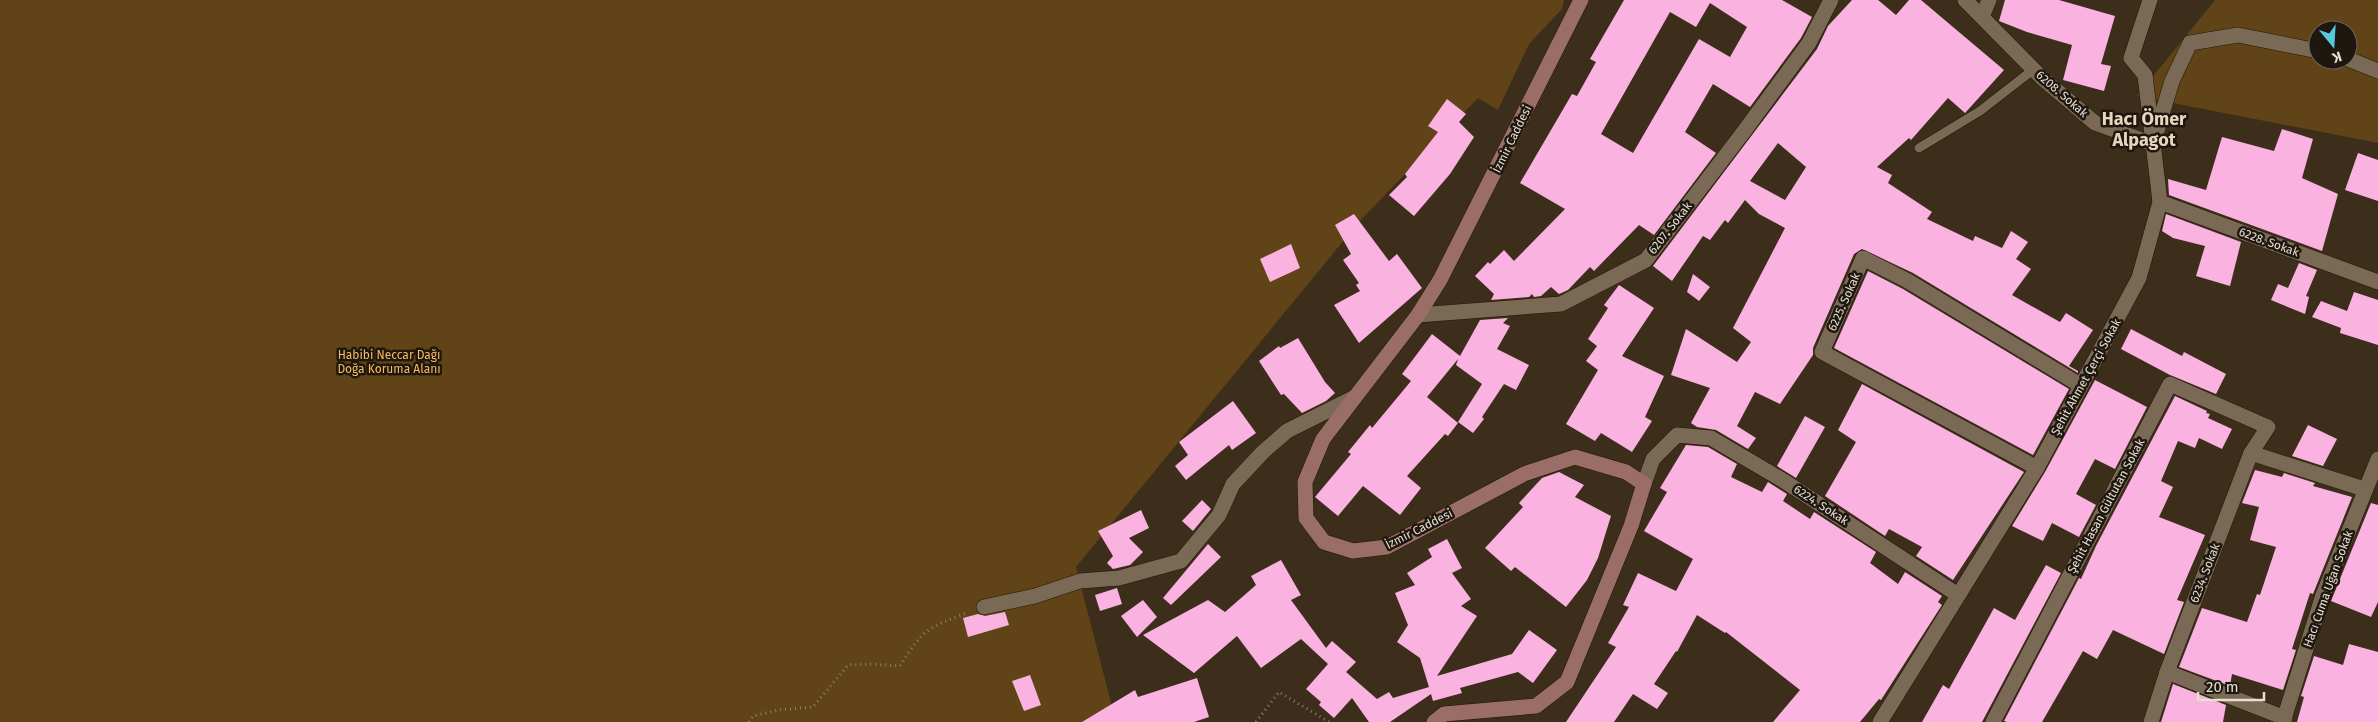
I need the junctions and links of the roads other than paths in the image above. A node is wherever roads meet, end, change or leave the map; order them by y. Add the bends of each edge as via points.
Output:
1 (1581, 0) edge
2 (1831, 0) edge
3 (1965, 0) edge
4 (1989, 0) edge
5 (2150, 0) edge
6 (1982, 17) junction
7 (2308, 49) edge
8 (2358, 63) edge
9 (2034, 69) junction
10 (2378, 71) edge
11 (2153, 144) junction
12 (1919, 148) dead end
13 (2160, 202) junction
14 (2378, 282) edge
15 (1418, 314) junction
16 (2080, 386) junction
17 (1355, 397) junction
18 (2268, 427) joint
19 (2251, 453) junction
20 (2378, 459) edge
21 (2037, 468) junction
22 (1644, 484) junction
23 (2364, 489) junction
24 (1958, 595) junction
25 (984, 607) road end
26 (2167, 672) junction
27 (1443, 719) edge
28 (2284, 720) edge
29 (1880, 722) edge
30 (1993, 722) edge
31 (2151, 722) edge

1 - 15 street, İzmir Caddesi via 1440,280
2 - 15 street, 6207. Sokak via 1809,43 1646,260 1561,304
3 - 6 street, 6208. Sokak
4 - 6 street
5 - 11 street, Şehit Ahmet Çerçi Sokak via 2131,58 2145,75
6 - 9 street, 6208. Sokak
7 - 11 street via 2238,35 2190,43 2172,81
8 - 10 street
9 - 11 street, 6208. Sokak via 2095,122
9 - 12 lane via 1980,111
11 - 13 street, Şehit Ahmet Çerçi Sokak
13 - 14 street, 6228. Sokak
13 - 16 street, Şehit Ahmet Çerçi Sokak via 2139,278
15 - 17 street, İzmir Caddesi
16 - 21 street, Şehit Ahmet Çerçi Sokak
16 - 21 street, 6225. Sokak via 1908,281 1864,258 1822,352
17 - 22 street, İzmir Caddesi via 1323,438 1305,482 1306,518 1324,542 1353,551 1386,547 1524,474 1575,458 1626,472
17 - 25 street via 1287,431 1263,452 1233,484 1219,515 1181,561 1120,578 1080,582
18 - 19 street, 6234. Sokak
18 - 30 street, Şehit Hasan Gültutan Sokak via 2170,384
19 - 23 street
19 - 26 street, 6234. Sokak
20 - 23 street, Hacı Cuma Uğan Sokak
21 - 24 street, Şehit Ahmet Çerçi Sokak
22 - 24 street, 6224. Sokak via 1653,459 1677,435 1712,438
22 - 27 street via 1631,526 1567,682 1536,706
23 - 28 street, Hacı Cuma Uğan Sokak via 2323,595
24 - 29 street, Şehit Ahmet Çerçi Sokak
26 - 28 street
26 - 31 street, 6234. Sokak

